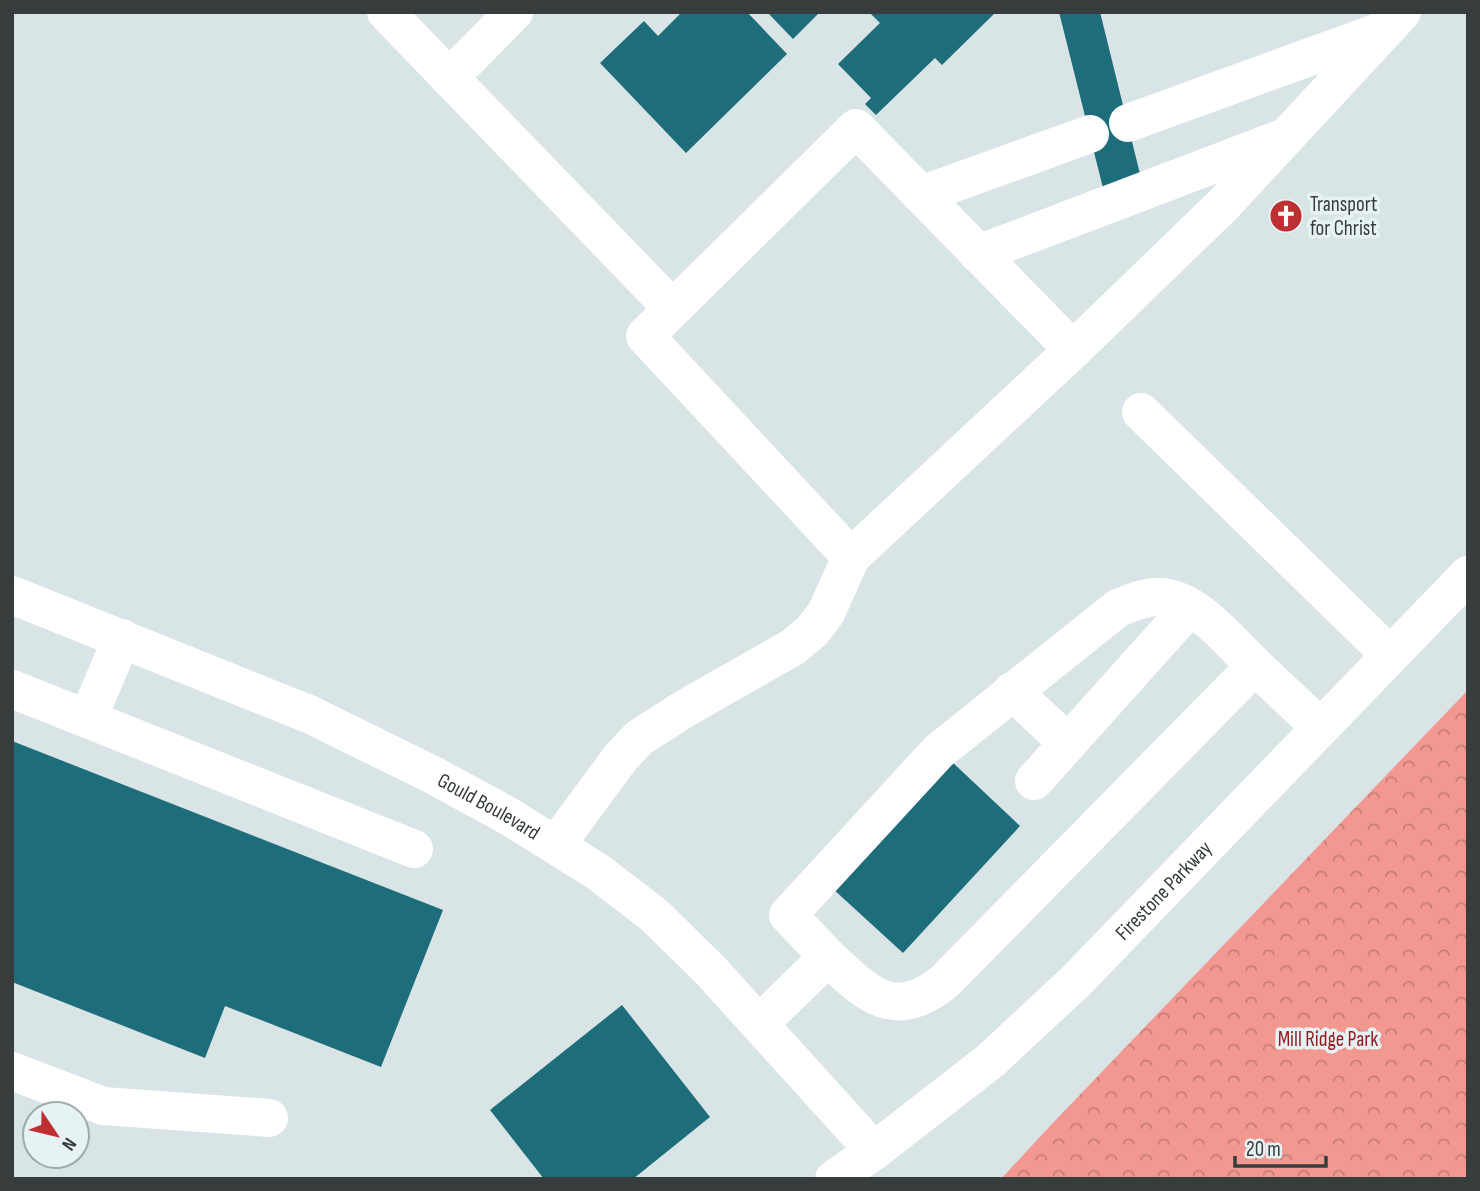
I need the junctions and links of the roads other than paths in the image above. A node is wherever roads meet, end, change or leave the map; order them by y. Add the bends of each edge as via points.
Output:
1 (386, 12) edge
2 (514, 12) edge
3 (1394, 21) edge
4 (449, 78) junction
5 (1128, 123) dead end
6 (1090, 134) dead end
7 (1289, 135) junction
8 (920, 195) junction
9 (978, 254) junction
10 (672, 308) junction
11 (1073, 350) junction
12 (1141, 412) dead end
13 (851, 557) junction
14 (1468, 575) edge
15 (12, 595) edge
16 (1190, 607) junction
17 (122, 638) junction
18 (1391, 655) junction
19 (1255, 666) junction
20 (12, 689) edge
21 (1012, 691) junction
22 (88, 718) junction
23 (1320, 727) junction
24 (1068, 743) junction
25 (1034, 781) dead end
26 (555, 845) junction
27 (414, 849) dead end
28 (828, 957) junction
29 (759, 1024) junction
30 (12, 1071) edge
31 (269, 1118) dead end
32 (874, 1152) junction
33 (834, 1179) edge

1 - 4 street
2 - 4 street
3 - 5 street
3 - 7 street
4 - 10 street
6 - 8 street
7 - 9 street
7 - 11 street
8 - 9 street
8 - 10 street via 856,128
9 - 11 street
10 - 13 street via 645,336
11 - 13 street
12 - 18 street
13 - 26 street via 826,613 812,631 793,647 639,738
14 - 18 street, Firestone Parkway
15 - 17 street, Gould Boulevard
16 - 19 street
16 - 21 street via 1160,597 1118,608
16 - 24 street
17 - 22 street
17 - 26 street, Gould Boulevard via 311,715 433,775
18 - 23 street, Firestone Parkway
19 - 23 street
19 - 28 street via 928,995 911,1002 878,997
20 - 22 street
21 - 24 street
21 - 28 street via 939,751 788,915
22 - 27 street
23 - 32 street, Firestone Parkway via 1076,981 990,1061
24 - 25 street
26 - 29 street, Gould Boulevard via 654,915
28 - 29 street
29 - 32 street, Gould Boulevard
30 - 31 street via 103,1106
32 - 33 street, Firestone Parkway

